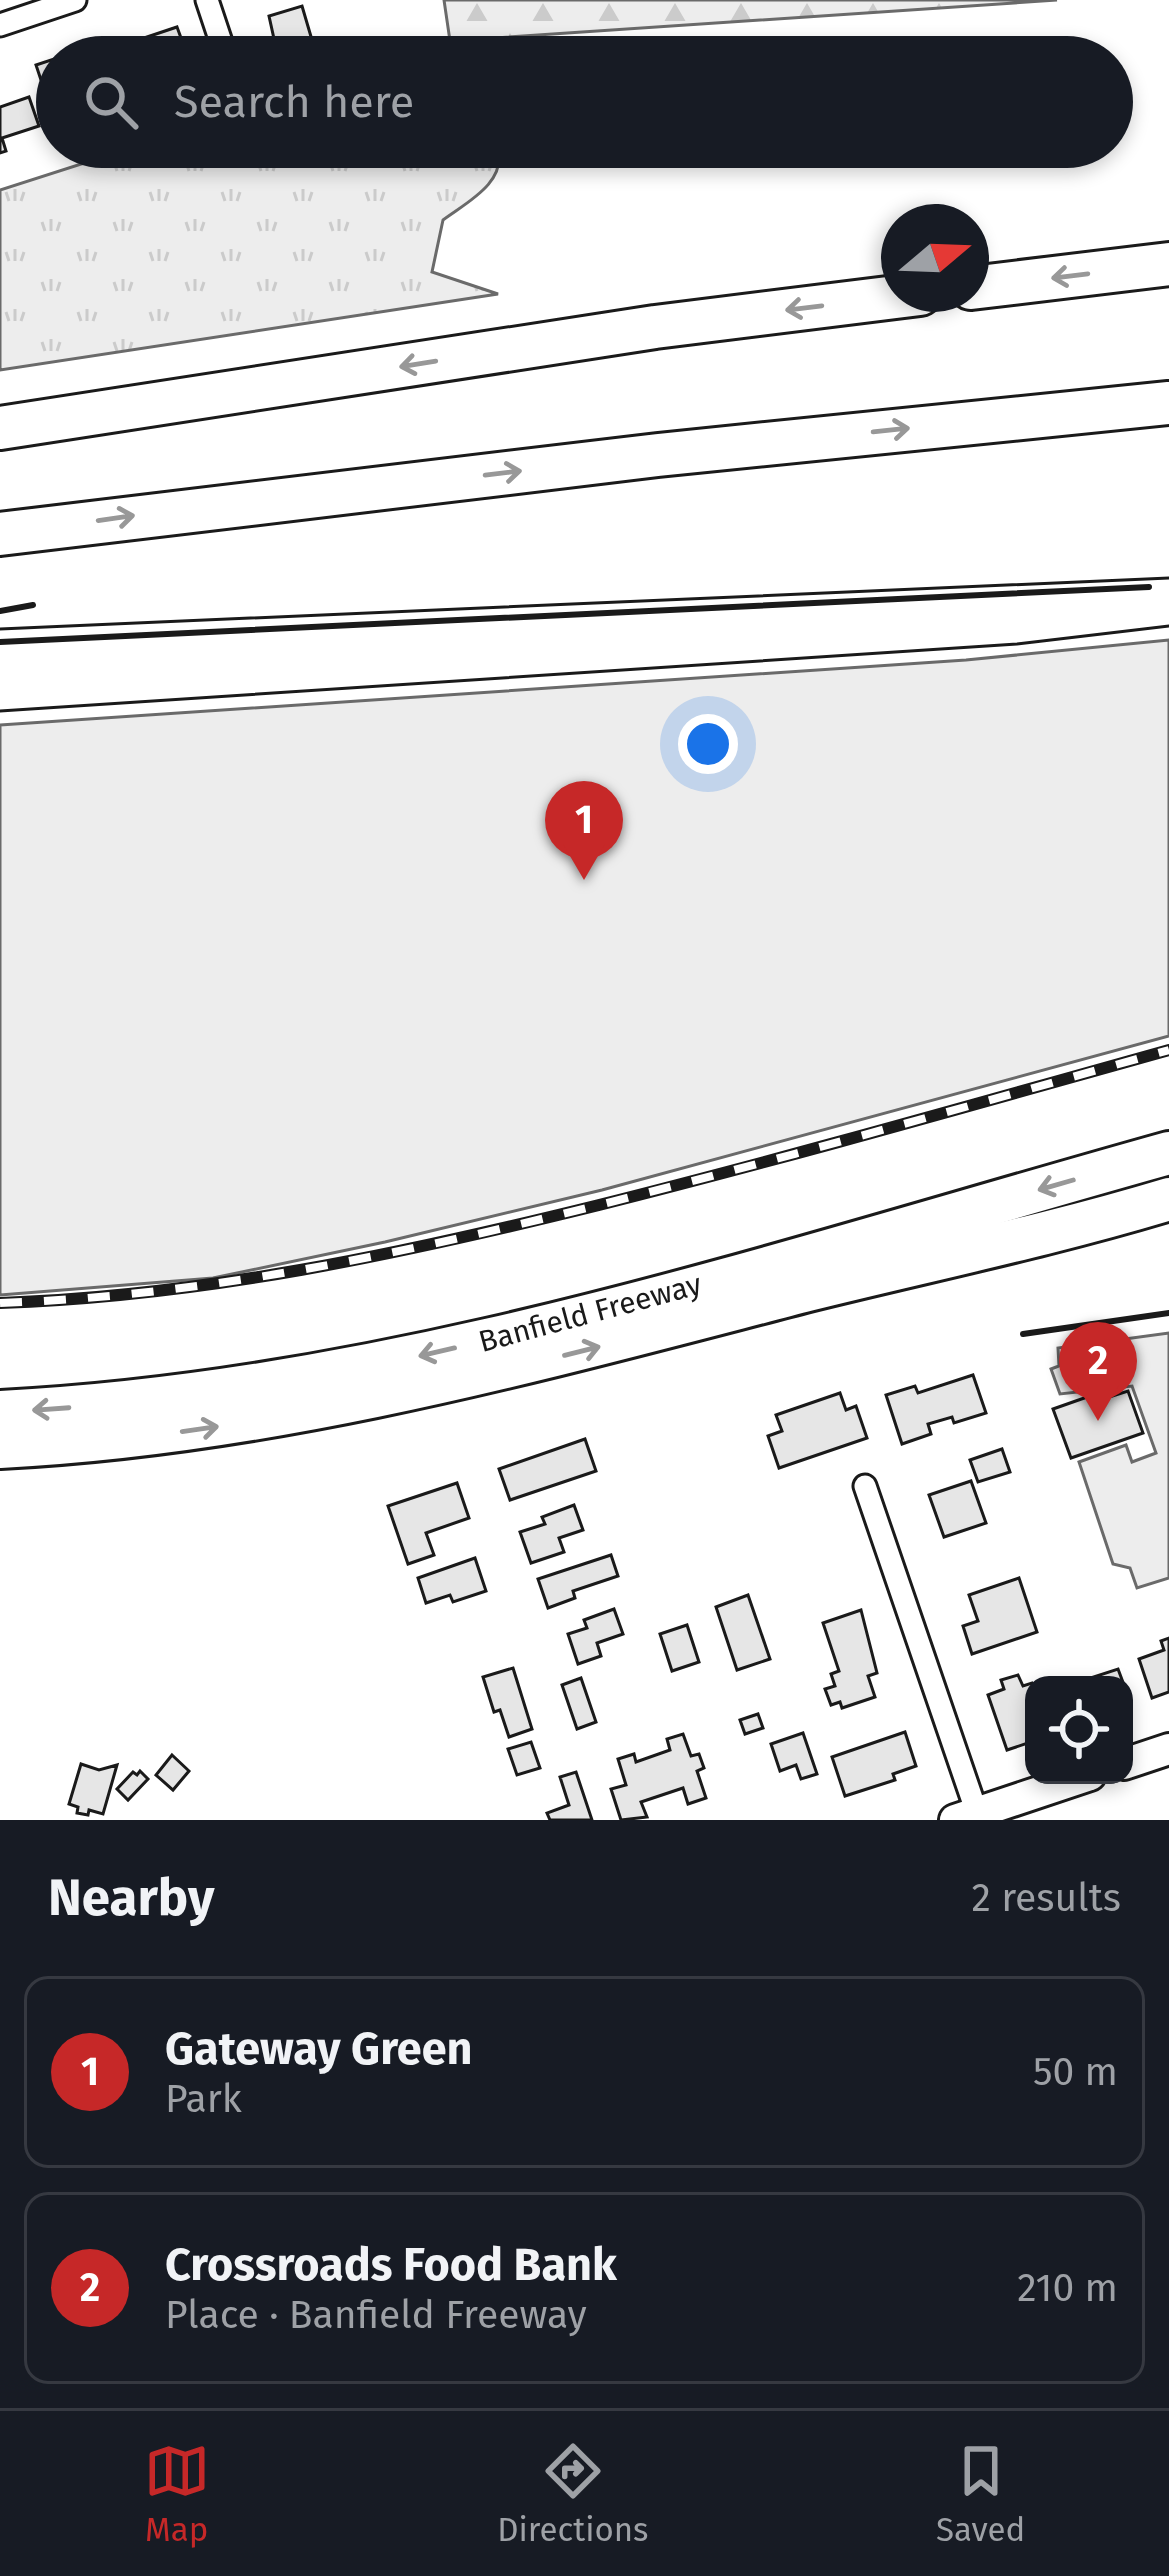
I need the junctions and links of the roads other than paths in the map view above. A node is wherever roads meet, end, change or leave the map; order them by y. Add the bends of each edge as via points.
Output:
1 (75, 0) edge
2 (207, 0) edge
3 (0, 25) edge
4 (219, 36) edge
5 (1169, 264) edge
6 (989, 286) edge
7 (881, 299) edge
8 (1169, 403) edge
9 (0, 428) edge
10 (0, 534) edge
11 (1169, 1153) edge
12 (1169, 1204) edge
13 (0, 1412) edge
14 (0, 1447) edge
15 (865, 1486) dead end
16 (1169, 1749) edge
17 (1133, 1761) edge
18 (1063, 1784) edge
19 (966, 1816) edge

1 - 3 street
2 - 4 street
5 -> 6 highway
7 -> 9 highway
10 -> 8 highway
11 -> 13 highway, Banfield Freeway via 420,1355 221,1391
14 -> 12 highway, Banfield Freeway via 198,1430 380,1398
15 - 19 street
16 - 17 main road
18 - 19 main road

